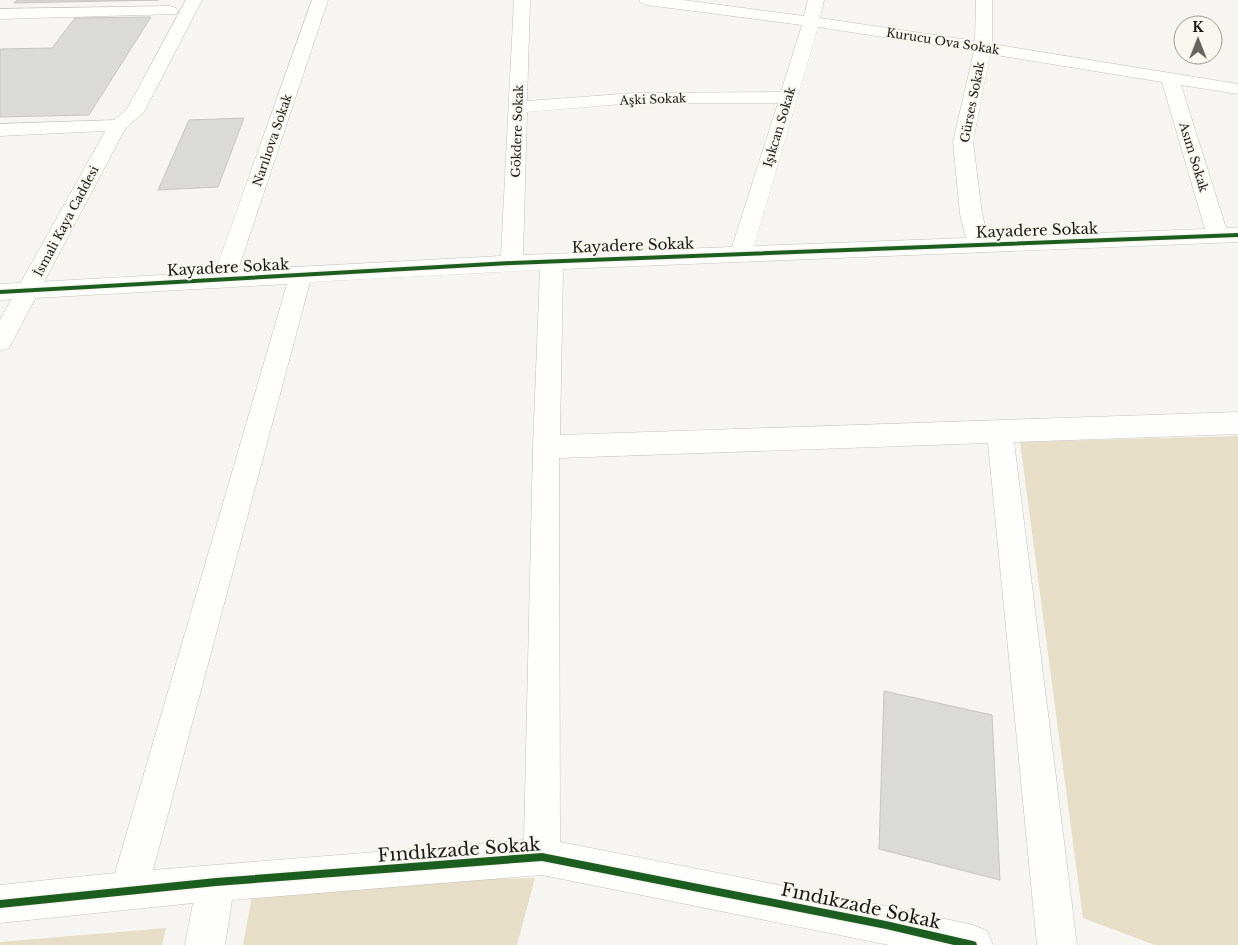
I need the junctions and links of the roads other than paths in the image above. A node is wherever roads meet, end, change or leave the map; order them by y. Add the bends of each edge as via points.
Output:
1 (194, 0) edge
2 (320, 0) edge
3 (522, 0) edge
4 (647, 0) edge
5 (653, 0) edge
6 (816, 0) edge
7 (984, 0) edge
8 (172, 6) edge
9 (0, 14) edge
10 (811, 22) junction
11 (983, 47) junction
12 (1170, 78) junction
13 (1238, 89) edge
14 (789, 97) junction
15 (518, 106) junction
16 (117, 126) junction
17 (0, 130) edge
18 (1228, 235) edge
19 (979, 245) junction
20 (741, 254) junction
21 (552, 261) junction
22 (512, 263) junction
23 (301, 275) junction
24 (224, 279) junction
25 (28, 291) junction
26 (0, 292) edge
27 (0, 342) edge
28 (1238, 424) edge
29 (1000, 432) junction
30 (546, 447) junction
31 (542, 858) junction
32 (216, 882) junction
33 (128, 892) junction
34 (0, 904) edge
35 (205, 945) edge
36 (973, 945) edge
37 (1057, 945) edge

1 - 16 street, İsmali Kaya Caddesi via 135,112
2 - 24 street, Narılıova Sokak
3 - 15 street, Gökdere Sokak
4 - 5 street, Kurucu Ova Sokak
5 - 10 street, Kurucu Ova Sokak
6 - 10 street, Işıkcan Sokak
7 - 11 street, Gürses Sokak
8 - 9 street
8 - 16 street, İsmali Kaya Caddesi via 116,112
10 - 11 street, Kurucu Ova Sokak
10 - 14 street, Işıkcan Sokak
11 - 12 street, Kurucu Ova Sokak
11 - 19 street, Gürses Sokak via 963,142 971,214
12 - 13 street, Kurucu Ova Sokak
12 - 18 street, Asım Sokak
14 - 15 street, Aşki Sokak via 635,98
14 - 20 street, Işıkcan Sokak
15 - 22 street, Gökdere Sokak
16 - 17 street
16 - 25 street, İsmali Kaya Caddesi
18 - 19 street, Kayadere Sokak
19 - 20 street, Kayadere Sokak
20 - 21 street, Kayadere Sokak
21 - 22 street, Kayadere Sokak
21 - 30 street
22 - 23 street, Kayadere Sokak
23 - 24 street, Kayadere Sokak
23 - 33 street
24 - 25 street, Kayadere Sokak
25 - 26 street, Kayadere Sokak
25 - 27 street, İsmali Kaya Caddesi
28 - 29 street
29 - 30 street
29 - 37 street
30 - 31 street
31 - 32 street, Fındıkzade Sokak
31 - 36 street, Fındıkzade Sokak
32 - 33 street, Fındıkzade Sokak
32 - 35 street
33 - 34 street, Fındıkzade Sokak

